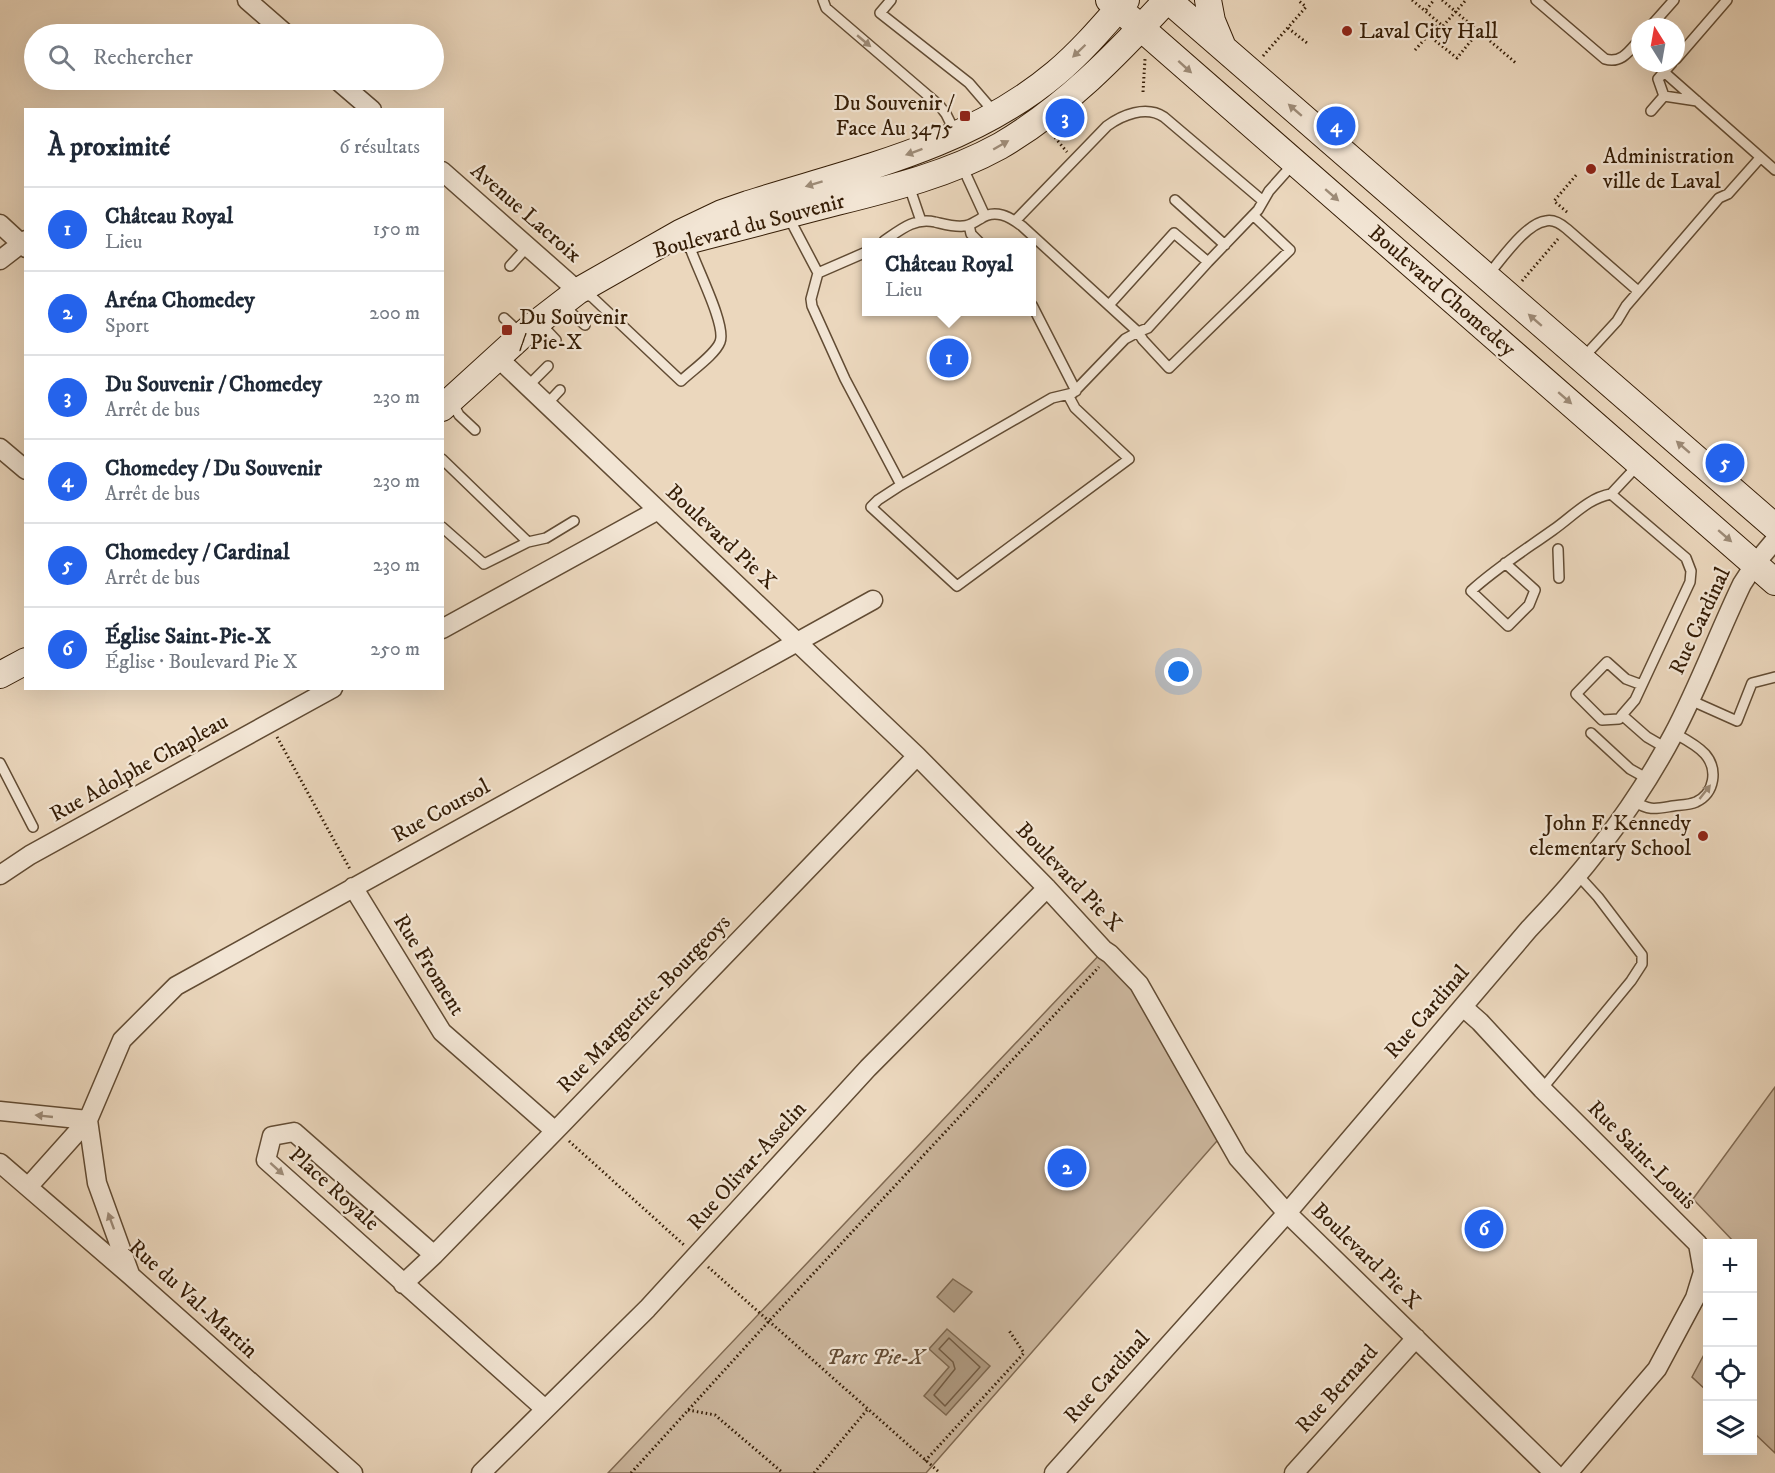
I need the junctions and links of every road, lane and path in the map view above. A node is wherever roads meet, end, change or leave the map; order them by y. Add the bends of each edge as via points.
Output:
1 (247, 0) edge
2 (823, 0) edge
3 (891, 0) edge
4 (1168, 0) edge
5 (1208, 0) edge
6 (1298, 0) edge
7 (1412, 0) edge
8 (1434, 0) edge
9 (1442, 0) edge
10 (1466, 0) edge
11 (1536, 0) edge
12 (1674, 0) edge
13 (1727, 0) edge
14 (1118, 3) edge
15 (1425, 11) junction
16 (1456, 12) junction
17 (1658, 18) edge
18 (1439, 23) junction
19 (275, 24) edge
20 (1141, 28) junction
21 (1288, 28) junction
22 (1479, 31) junction
23 (1428, 35) junction
24 (1307, 44) dead end
25 (1222, 48) junction
26 (1631, 49) edge
27 (1685, 49) edge
28 (1415, 50) dead end
29 (1145, 57) dead end
30 (1260, 59) dead end
31 (1517, 63) dead end
32 (1664, 72) joint
33 (349, 90) edge
34 (1143, 92) dead end
35 (1664, 96) junction
36 (1697, 101) junction
37 (370, 108) edge
38 (1651, 111) dead end
39 (996, 114) junction
40 (956, 135) junction
41 (1760, 158) junction
42 (1294, 162) junction
43 (961, 165) junction
44 (1775, 170) edge
45 (444, 173) edge
46 (1578, 173) dead end
47 (908, 183) junction
48 (1175, 200) dead end
49 (1263, 201) junction
50 (783, 205) junction
51 (1568, 213) dead end
52 (1253, 215) junction
53 (985, 216) junction
54 (921, 221) junction
55 (1015, 221) junction
56 (0, 224) edge
57 (969, 225) junction
58 (686, 236) junction
59 (889, 238) edge
60 (975, 238) edge
61 (1034, 238) edge
62 (1558, 239) dead end
63 (1036, 240) edge
64 (24, 244) edge
65 (1224, 245) junction
66 (528, 246) junction
67 (862, 254) edge
68 (0, 260) edge
69 (1208, 262) junction
70 (510, 266) dead end
71 (818, 273) junction
72 (1486, 277) junction
73 (1519, 285) dead end
74 (1638, 291) junction
75 (570, 297) junction
76 (1109, 305) junction
77 (1036, 314) edge
78 (521, 325) junction
79 (585, 326) dead end
80 (1138, 332) junction
81 (556, 340) dead end
82 (497, 357) junction
83 (1581, 359) junction
84 (549, 366) dead end
85 (527, 387) junction
86 (560, 390) dead end
87 (1072, 393) junction
88 (445, 400) edge
89 (546, 405) junction
90 (476, 430) dead end
91 (0, 448) edge
92 (444, 461) edge
93 (1640, 463) junction
94 (24, 468) edge
95 (901, 485) junction
96 (1611, 494) junction
97 (658, 510) junction
98 (574, 521) dead end
99 (1775, 526) edge
100 (444, 529) edge
101 (1775, 540) edge
102 (528, 542) junction
103 (1558, 549) dead end
104 (1505, 563) junction
105 (1755, 564) junction
106 (1559, 578) dead end
107 (1775, 582) edge
108 (873, 600) dead end
109 (444, 628) edge
110 (796, 641) junction
111 (24, 662) edge
112 (0, 675) edge
113 (1775, 677) edge
114 (1642, 685) junction
115 (329, 690) edge
116 (1690, 700) junction
117 (1622, 715) junction
118 (1591, 732) dead end
119 (276, 737) dead end
120 (1670, 741) junction
121 (916, 756) junction
122 (0, 763) edge
123 (1648, 779) junction
124 (1633, 801) junction
125 (33, 827) dead end
126 (1577, 874) junction
127 (0, 875) edge
128 (352, 880) junction
129 (1047, 888) junction
130 (1110, 954) junction
131 (1463, 1007) junction
132 (1542, 1089) junction
133 (0, 1112) edge
134 (88, 1120) junction
135 (560, 1134) junction
136 (0, 1163) edge
137 (28, 1187) junction
138 (1287, 1213) junction
139 (685, 1246) dead end
140 (434, 1255) junction
141 (704, 1263) dead end
142 (131, 1276) junction
143 (403, 1284) junction
144 (770, 1320) junction
145 (1008, 1329) dead end
146 (1416, 1338) junction
147 (545, 1409) junction
148 (688, 1410) junction
149 (867, 1410) junction
150 (925, 1461) junction
151 (341, 1469) edge
152 (481, 1473) edge
153 (631, 1473) edge
154 (783, 1473) edge
155 (814, 1473) edge
156 (940, 1473) edge
157 (1054, 1473) edge
158 (1293, 1473) edge
159 (1554, 1473) edge
160 (1568, 1473) edge

1 - 19 street
2 -> 40 lane via 826,8 939,105
3 - 39 lane via 880,13 969,83
4 - 20 street, Boulevard du Souvenir
4 - 25 street, Boulevard Chomedey
5 - 25 street
6 - 21 path via 1306,7
7 - 15 path
8 - 15 path
9 - 16 path
10 - 16 path
11 - 26 lane via 1605,59 1623,57
12 - 17 lane
13 - 27 lane
14 - 20 street, Boulevard Chomedey
14 -> 39 street, Boulevard du Souvenir via 1081,50 1057,72
15 - 18 path
16 - 18 path via 1443,26
16 - 22 path
18 - 23 path
20 -> 42 street, Boulevard Chomedey
43 -> 20 street, Boulevard du Souvenir via 1001,145 1060,104 1101,70
21 - 24 path
21 - 30 path
22 - 23 path via 1457,58
22 - 31 path
23 - 28 path
72 -> 25 street, Boulevard Chomedey
29 - 34 path
32 - 35 lane via 1658,79
32 - 36 lane
33 - 37 street
35 - 36 lane
35 - 38 lane
36 - 41 lane
39 - 40 street, Boulevard du Souvenir
40 -> 50 street, Boulevard du Souvenir
41 - 44 lane
41 - 74 lane via 1728,194 1719,198
42 - 49 lane
42 -> 93 street, Boulevard Chomedey
43 - 47 street, Boulevard du Souvenir
43 - 53 lane
45 - 66 street, Avenue Lacroix
46 - 51 path via 1554,201
47 - 50 street, Boulevard du Souvenir
47 - 54 lane
48 - 65 lane
49 - 52 lane
49 - 55 lane via 1164,117 1141,112 1123,116 1107,126
50 - 58 street, Boulevard du Souvenir via 722,213
50 - 71 lane
52 - 65 lane
52 - 80 lane via 1290,250 1169,368
53 - 55 lane via 998,214
53 - 57 lane
54 - 57 lane
54 - 59 lane
55 - 61 lane
56 - 64 street
57 - 60 lane
58 - 75 street, Boulevard du Souvenir via 642,255
58 - 75 lane via 720,321 722,336 715,349 681,381 592,297
62 - 73 path
63 - 76 lane
64 - 68 street
65 - 69 lane
66 - 70 lane
66 - 75 street, Avenue Lacroix
67 - 71 lane
69 - 76 lane via 1174,233
69 - 80 lane via 1148,327
71 - 95 lane via 811,299 813,312
72 - 74 lane via 1531,228 1543,221 1554,221
83 -> 72 street, Boulevard Chomedey
74 - 83 lane via 1617,321
75 - 78 street, Boulevard du Souvenir
75 - 79 lane
76 - 80 lane
77 - 87 lane
78 - 81 lane
78 - 82 street, Boulevard du Souvenir
80 - 87 lane via 1125,339
82 - 85 street, Boulevard Pie X
82 - 88 street, Boulevard du Souvenir
99 -> 83 street, Boulevard Chomedey
84 - 85 lane
85 - 89 street, Boulevard Pie X
86 - 89 lane
87 - 95 lane via 1052,398
87 - 95 lane via 1075,408 1129,459 957,586 871,507
88 - 90 lane
89 - 97 street, Boulevard Pie X
91 - 94 street
92 - 102 lane
93 - 96 lane
93 -> 105 street, Boulevard Chomedey
96 - 104 lane via 1596,498
96 - 114 lane via 1686,558 1691,571 1690,582
97 - 109 street
97 - 110 street, Boulevard Pie X
98 - 102 lane via 546,538
100 - 102 lane via 484,564
101 - 105 street, Rue Cardinal
103 - 106 lane
104 - 104 lane via 1471,591 1508,626 1529,604 1535,590
105 - 107 street, Boulevard Chomedey
105 - 116 street, Rue Cardinal via 1724,620
108 - 110 street, Rue Coursol
110 - 121 street, Boulevard Pie X
110 - 128 street, Rue Coursol
111 - 112 street
113 - 116 lane via 1752,683 1737,721
114 - 117 lane via 1633,704
114 - 117 lane via 1626,679 1607,662 1576,694 1602,720 1619,719
115 - 127 street, Rue Adolphe Chapleau
116 - 120 street, Rue Cardinal
117 - 120 lane via 1647,737
118 - 123 lane
119 - 128 path
120 - 123 street, Rue Cardinal
124 -> 120 lane via 1654,809 1693,803 1708,792 1713,780 1711,763 1697,747
121 - 129 street, Boulevard Pie X
121 - 135 street, Rue Marguerite-Bourgeoys
122 - 125 lane
123 - 124 street, Rue Cardinal
124 - 126 street, Rue Cardinal
126 - 131 street, Rue Cardinal
126 - 132 lane via 1635,947 1642,964
128 - 134 street, Rue Coursol via 176,986 122,1040
128 - 135 street, Rue Froment via 442,1032
129 - 130 street, Boulevard Pie X
129 - 147 street, Rue Olivar-Asselin via 868,1068 648,1309
130 - 138 street, Boulevard Pie X via 1139,984 1238,1158
130 - 144 path
131 - 132 street, Rue Saint-Louis
131 - 138 street, Rue Cardinal
132 - 160 street, Rue Saint-Louis via 1698,1244 1703,1272 1695,1299 1657,1369
134 -> 133 street
134 - 137 street, Rue Coursol
142 -> 134 street via 97,1183
135 - 139 path
135 - 140 street, Rue Marguerite-Bourgeoys
136 - 137 street, Rue du Val-Martin
137 - 142 street, Rue du Val-Martin
138 - 146 street, Boulevard Pie X
138 - 157 street, Rue Cardinal
140 - 143 street, Rue Marguerite-Bourgeoys
140 -> 143 street, Place Royale via 294,1132 272,1136 266,1160
141 - 144 path
142 - 151 street, Rue du Val-Martin
143 - 147 street, Place Royale
144 - 148 path
144 - 149 path
145 - 150 path via 1024,1353
146 - 158 street, Rue Bernard
146 - 159 street, Boulevard Pie X
147 - 152 street, Rue Olivar-Asselin
148 - 153 path
148 - 154 path via 715,1415
149 - 150 path
149 - 155 path
150 - 156 path

